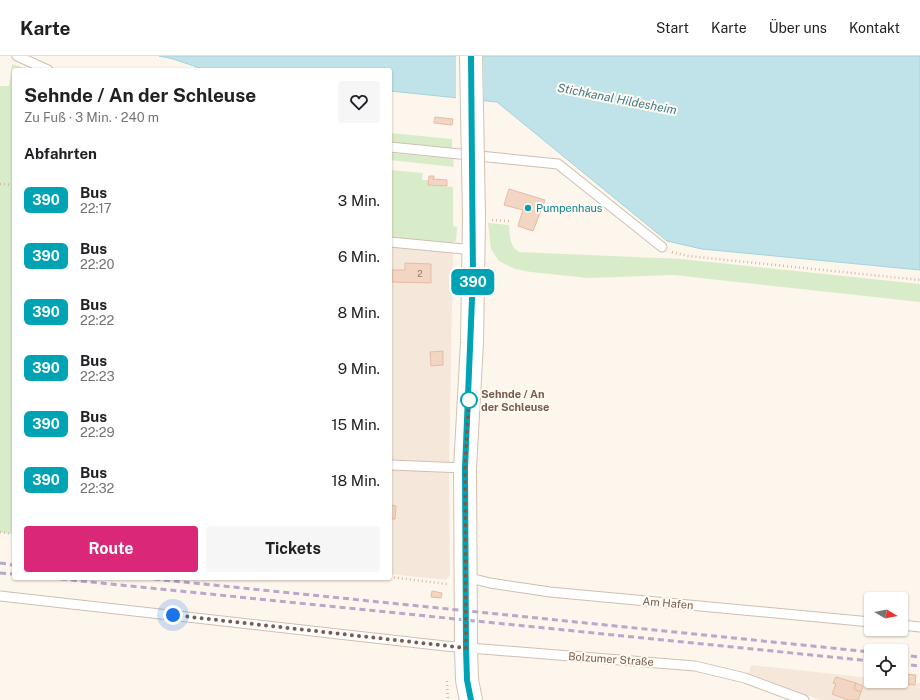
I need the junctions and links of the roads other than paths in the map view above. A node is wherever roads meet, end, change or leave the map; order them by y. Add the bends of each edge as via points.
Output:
1 (17, 56) edge
2 (471, 56) edge
3 (44, 68) edge
4 (392, 147) edge
5 (392, 242) edge
6 (662, 248) road end
7 (474, 250) junction
8 (392, 465) edge
9 (465, 468) junction
10 (466, 581) junction
11 (0, 596) edge
12 (864, 621) edge
13 (908, 626) edge
14 (920, 627) edge
15 (466, 648) junction
16 (471, 700) edge
17 (804, 700) edge

1 - 3 lane
2 - 7 main road, bridge via 479,218
4 - 6 lane via 558,164
5 - 7 lane
7 - 9 main road
8 - 9 lane
9 - 10 main road
10 - 12 lane, Am Hafen via 550,592
10 - 15 main road
11 - 15 lane, Bolzumer Straße
13 - 14 lane
15 - 16 main road via 467,680
15 - 17 lane, Bolzumer Straße via 695,666 744,678

